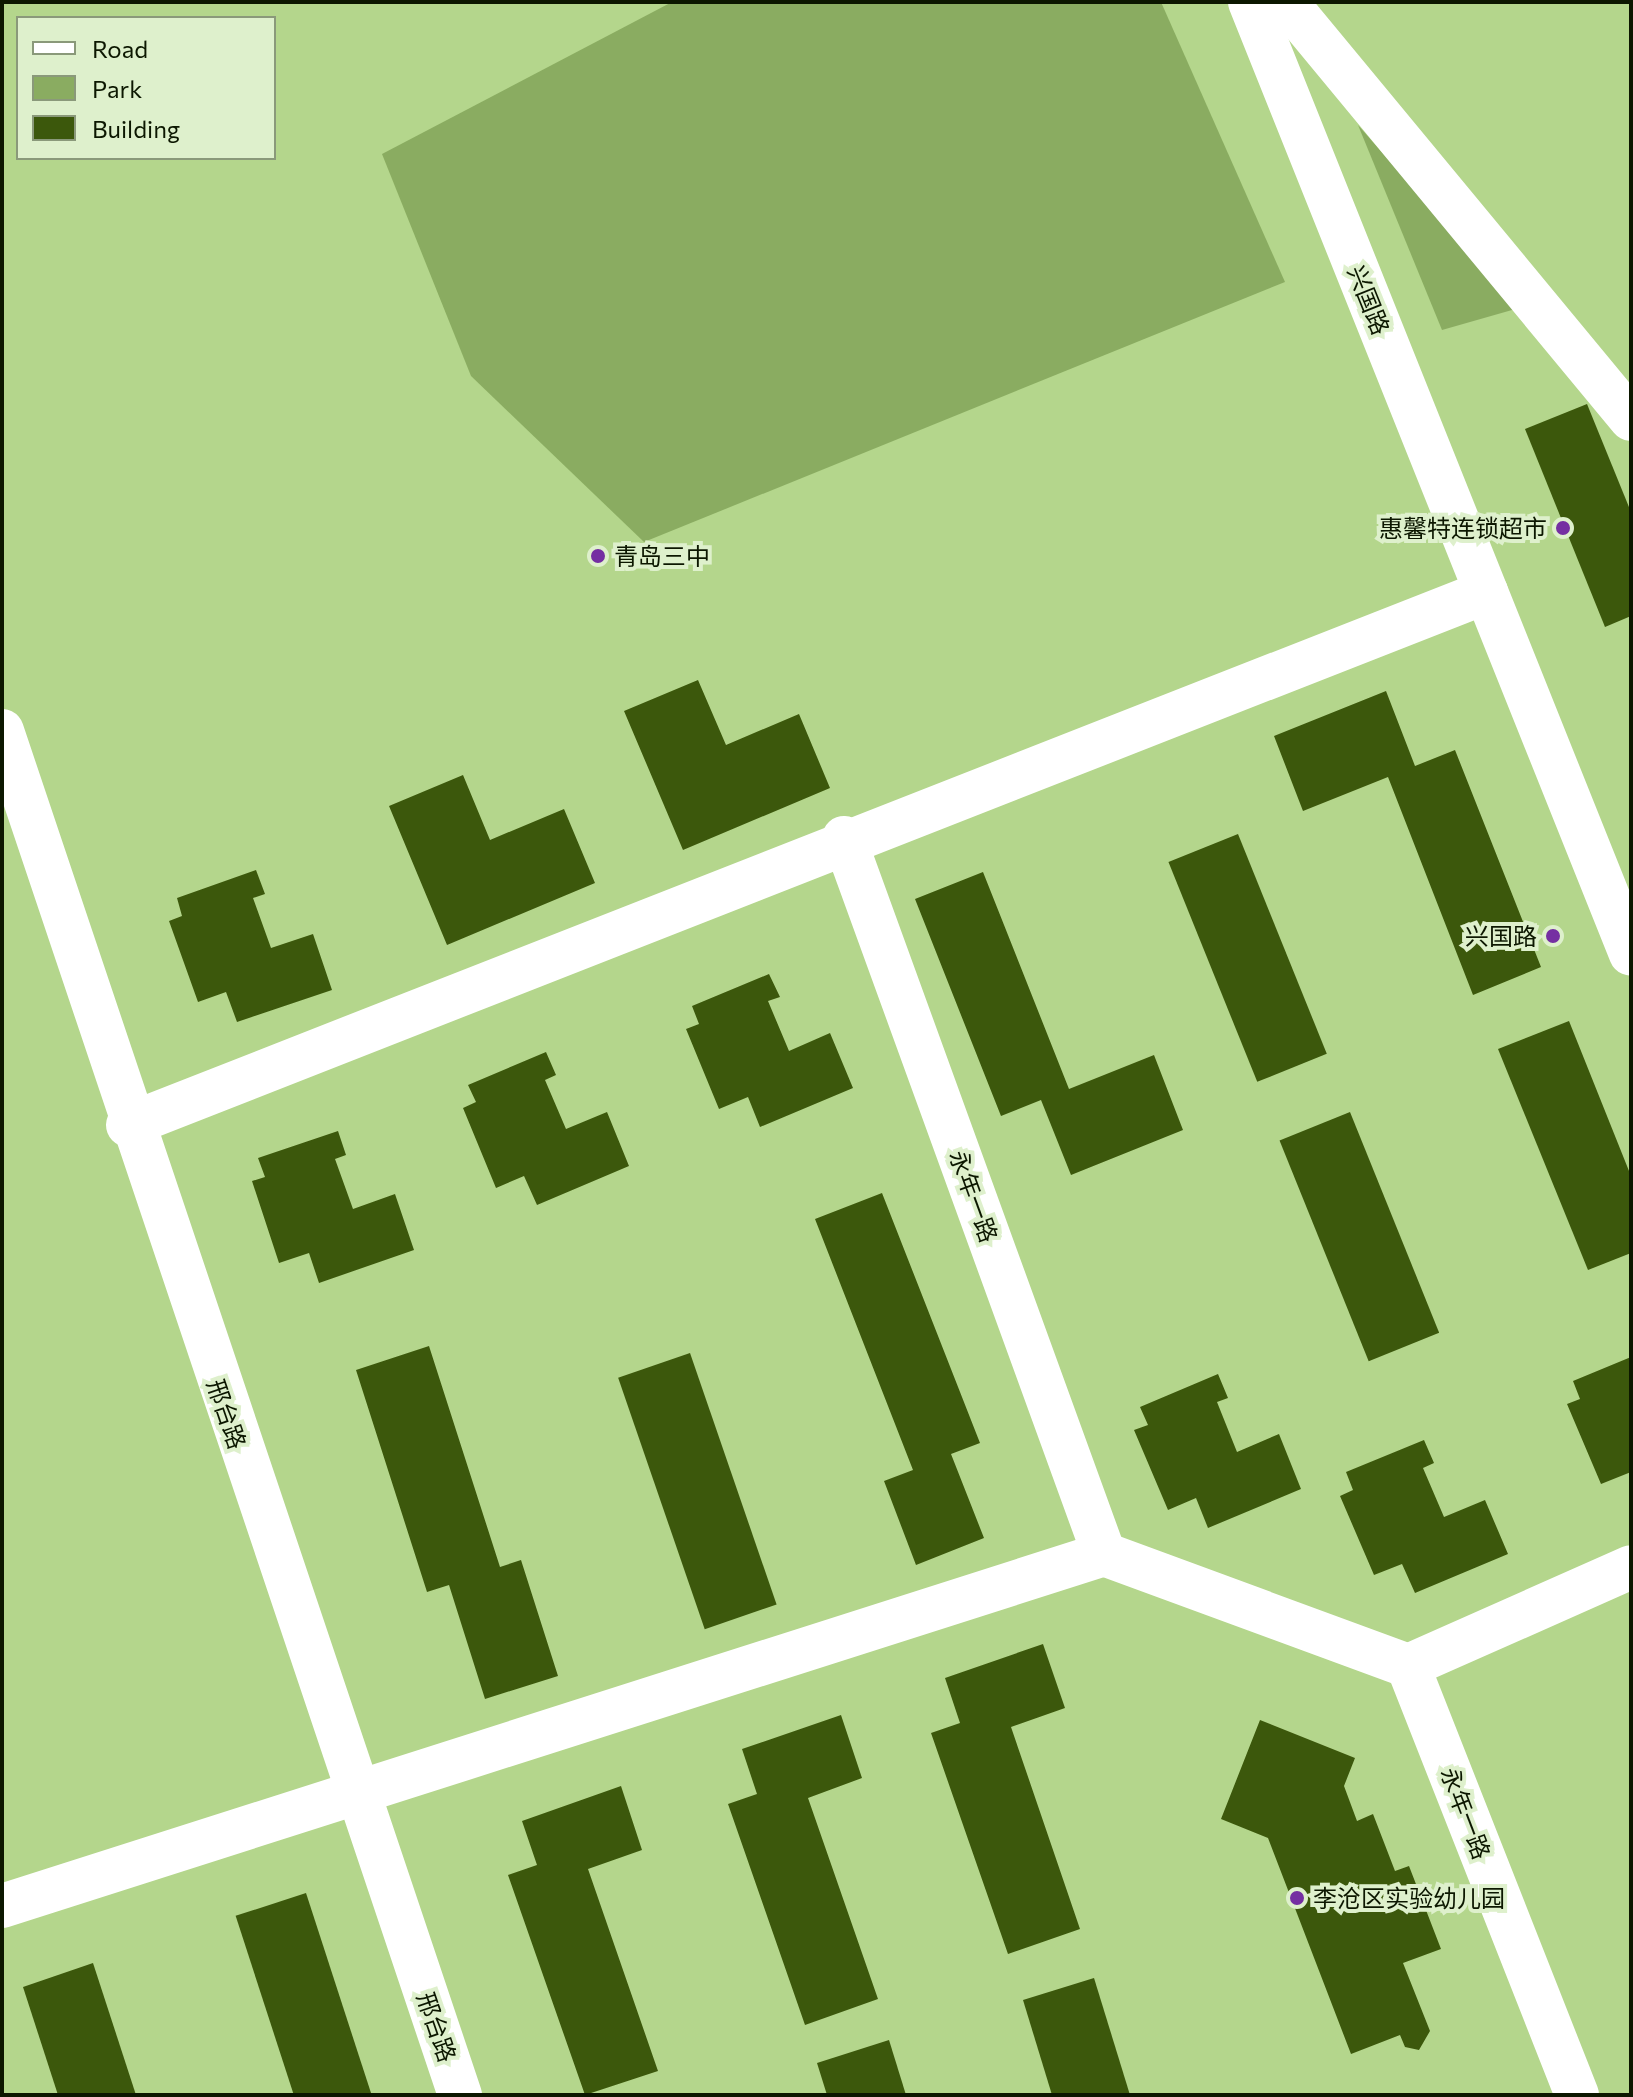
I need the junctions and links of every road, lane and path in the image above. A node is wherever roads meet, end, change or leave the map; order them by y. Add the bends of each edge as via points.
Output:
1 (1250, 2) edge
2 (1286, 2) edge
3 (1631, 419) edge
4 (1486, 592) junction
5 (2, 731) edge
6 (13, 806) edge
7 (844, 838) junction
8 (1631, 954) edge
9 (128, 1125) junction
10 (1104, 1554) junction
11 (1631, 1567) edge
12 (1408, 1666) junction
13 (356, 1793) junction
14 (2, 1906) edge
15 (460, 2095) edge
16 (1577, 2095) edge

1 - 4 street, 兴国路
2 - 3 street
4 - 7 street
4 - 8 street, 兴国路
5 - 6 street, 邢台路
6 - 9 street, 邢台路
7 - 9 street
7 - 10 street, 永年一路
9 - 13 street, 邢台路
10 - 12 street
10 - 13 street
11 - 12 street
12 - 16 street, 永年一路
13 - 14 street
13 - 15 street, 邢台路

